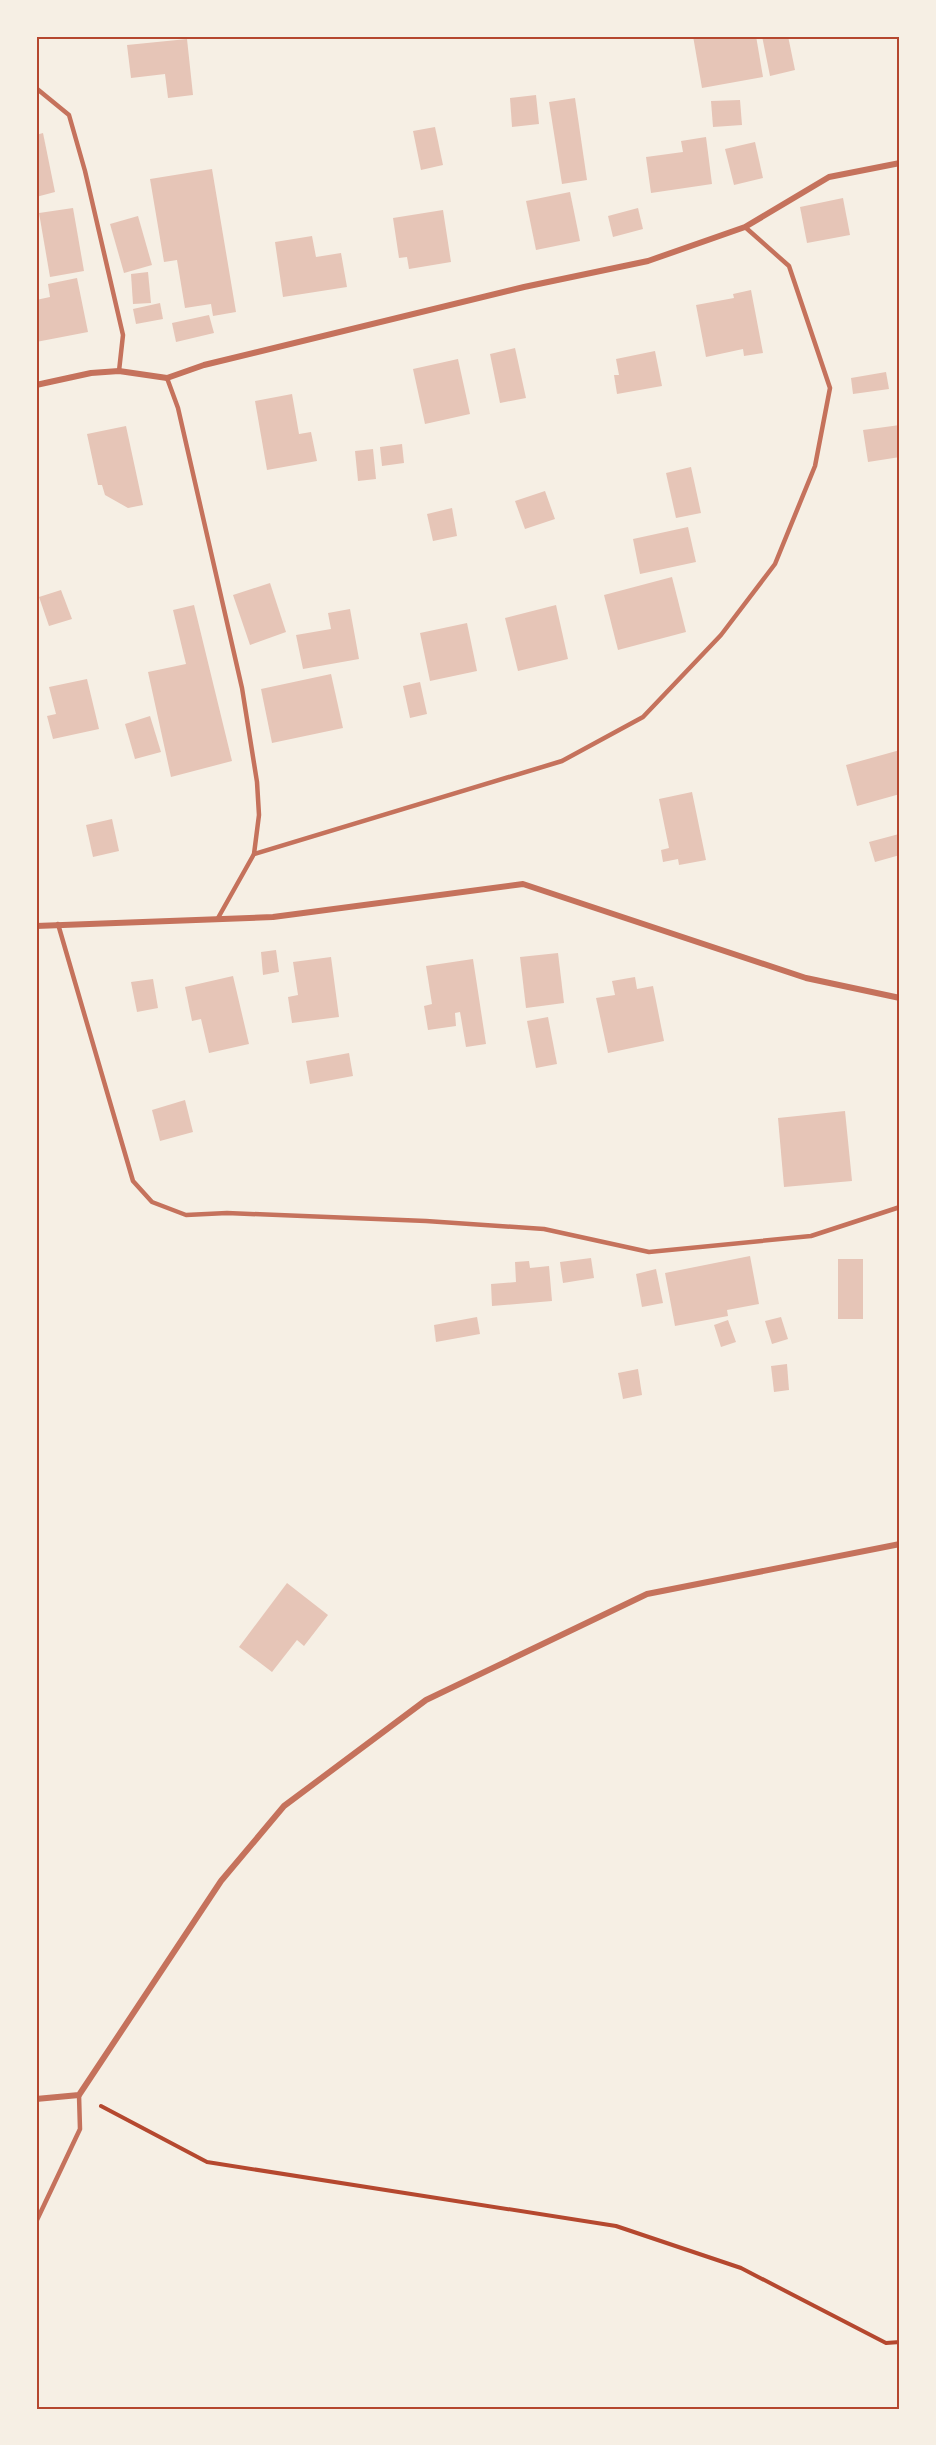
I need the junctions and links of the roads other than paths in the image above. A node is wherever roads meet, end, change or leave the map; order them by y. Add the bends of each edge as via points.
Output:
1 (36, 88) edge
2 (900, 163) edge
3 (745, 227) junction
4 (119, 371) junction
5 (167, 378) junction
6 (36, 385) edge
7 (254, 854) junction
8 (218, 918) junction
9 (58, 924) junction
10 (36, 926) edge
11 (900, 998) edge
12 (900, 1206) edge
13 (900, 1544) edge
14 (79, 2095) junction
15 (36, 2099) edge
16 (36, 2222) edge

1 - 4 lane via 69,115 123,335
2 - 3 street via 830,177
3 - 5 street via 648,261 204,364
3 - 7 lane via 789,266 830,388 815,466 775,564 721,635 643,717 562,761
4 - 5 street
4 - 6 street
5 - 7 lane via 178,408 242,688 257,782 259,815
7 - 8 lane
8 - 9 street
8 - 11 street via 273,917 523,884 806,978
9 - 10 street
9 - 12 lane via 133,1181 152,1202 186,1215 227,1213 544,1229 649,1252 811,1236
13 - 14 street via 647,1594 426,1700 284,1806 221,1881
14 - 15 street
14 - 16 lane via 81,2129

